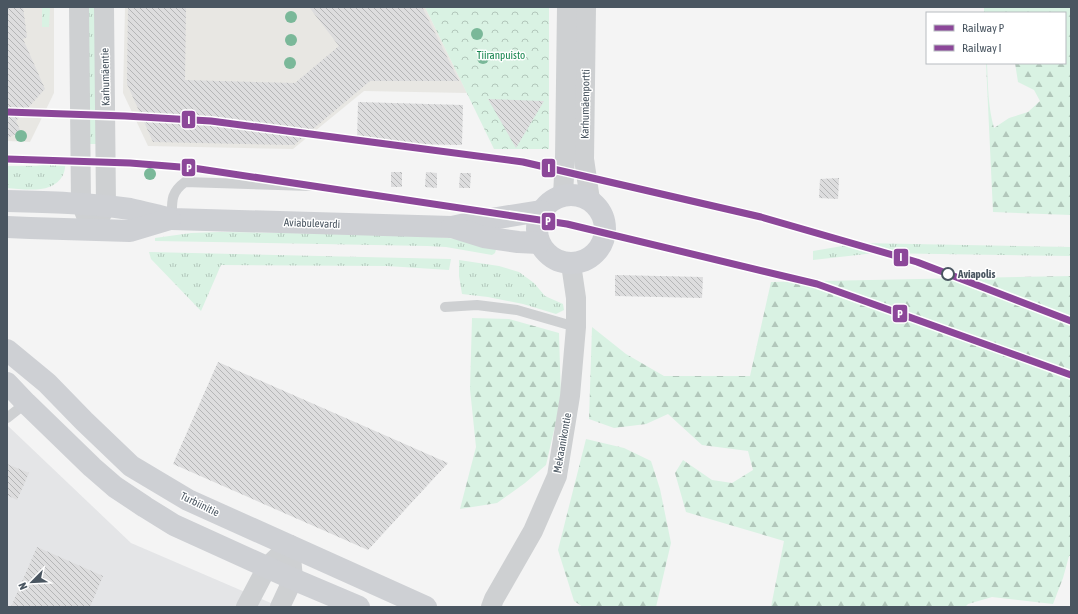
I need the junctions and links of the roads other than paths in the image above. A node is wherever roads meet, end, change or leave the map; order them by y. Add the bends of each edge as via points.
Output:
1 (79, 7) edge
2 (104, 7) edge
3 (567, 7) edge
4 (586, 7) edge
5 (310, 186) dead end
6 (563, 195) junction
7 (7, 200) edge
8 (590, 200) junction
9 (81, 204) junction
10 (106, 206) junction
11 (541, 211) junction
12 (172, 219) junction
13 (7, 227) edge
14 (452, 227) junction
15 (93, 230) junction
16 (539, 243) junction
17 (571, 264) junction
18 (445, 307) dead end
19 (576, 327) junction
20 (7, 350) edge
21 (7, 383) edge
22 (26, 403) junction
23 (7, 418) edge
24 (290, 545) junction
25 (267, 567) junction
26 (292, 579) junction
27 (246, 607) edge
28 (280, 607) edge
29 (359, 607) edge
30 (426, 607) edge
31 (491, 607) edge

1 - 9 street
2 - 10 street, Karhumäentie
3 - 6 street, Karhumäenportti
4 - 8 street, Karhumäenportti via 584,159
5 - 12 lane via 185,182 173,196
6 - 8 street via 572,194
6 - 11 street via 551,201
7 - 9 street, Aviabulevardi
8 - 17 street via 605,220 606,233 596,253 589,259
9 - 10 street, Aviabulevardi
9 - 15 street
10 - 12 street, Aviabulevardi
10 - 15 street, Karhumäentie
11 - 14 street, Aviabulevardi via 479,220
11 - 16 street via 537,222
12 - 14 street, Aviabulevardi
12 - 15 street, Aviabulevardi via 130,231
13 - 15 street, Aviabulevardi
14 - 16 street, Aviabulevardi via 484,237
16 - 17 street via 549,256
17 - 19 street, Mekaanikontie via 576,298
18 - 19 lane via 477,305 517,310
19 - 31 street, Mekaanikontie via 570,396 557,476 533,531
20 - 24 street, Turbiinitie via 47,383 131,466 188,500
21 - 22 street
22 - 23 lane
22 - 25 street via 115,487 174,525
24 - 25 street
24 - 26 street
24 - 30 street, Turbiinitie
25 - 26 street
25 - 27 street
26 - 28 street
26 - 29 street

